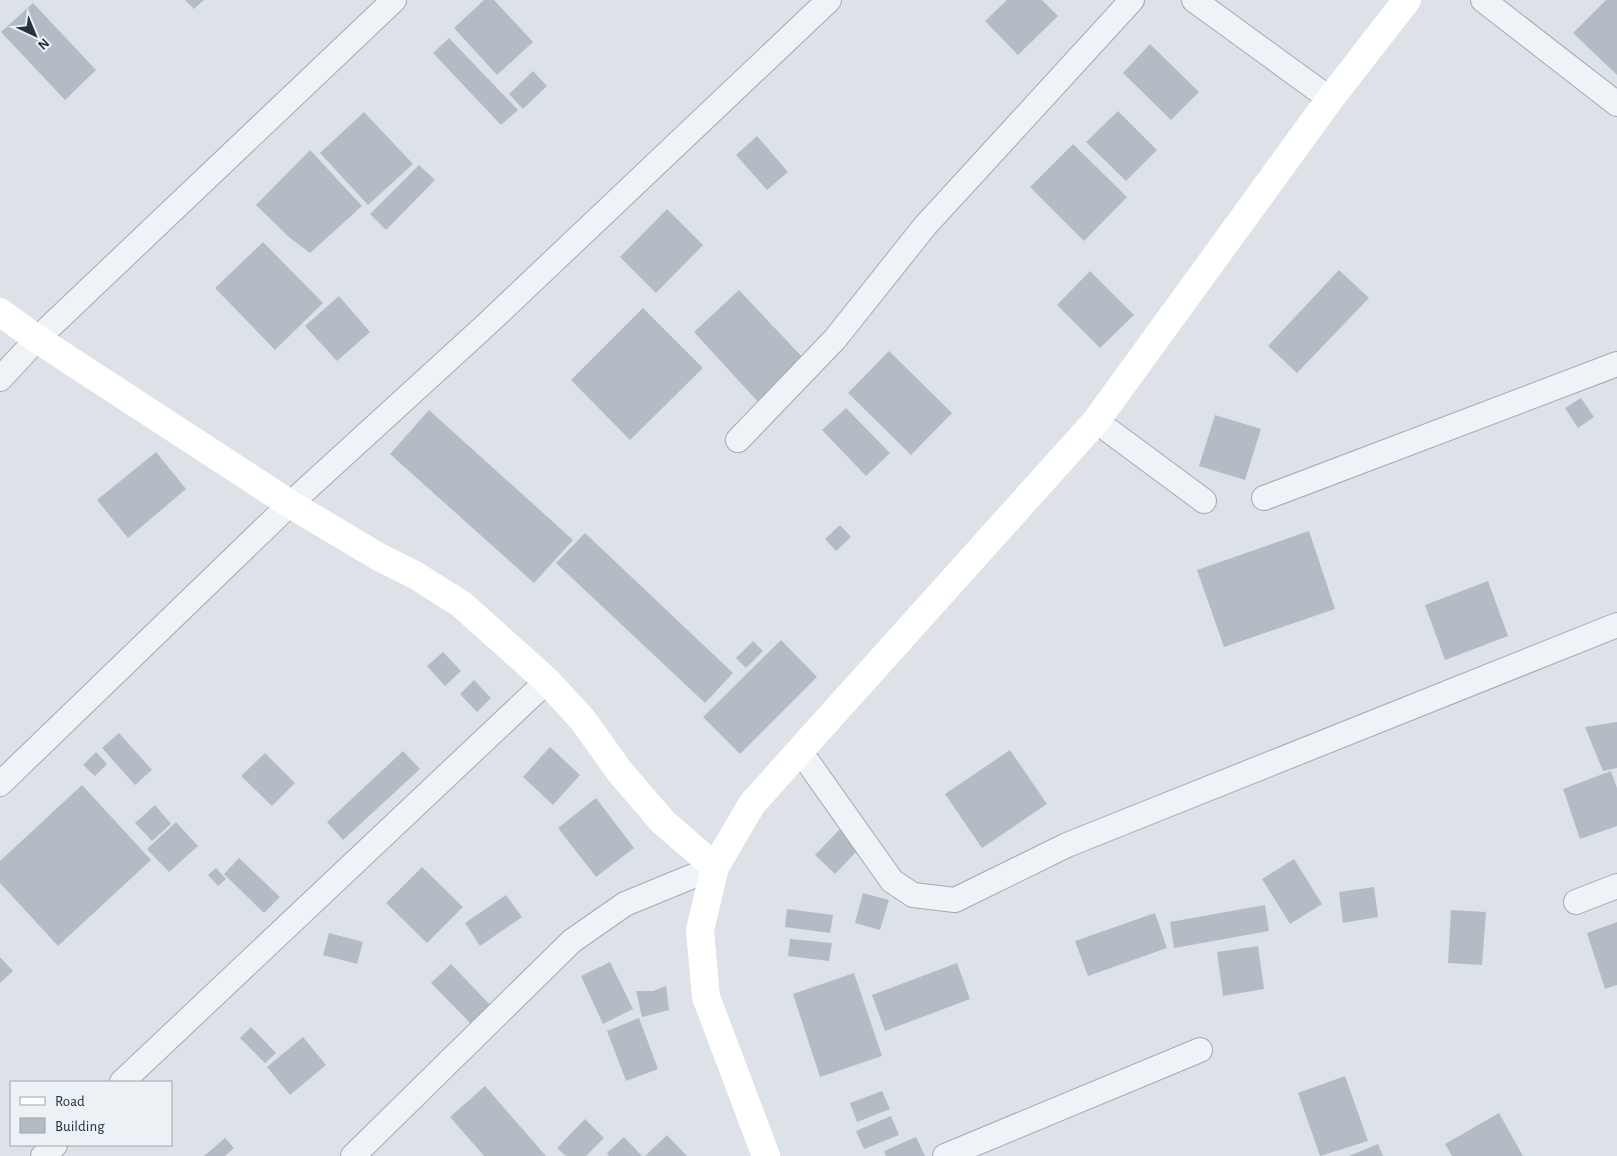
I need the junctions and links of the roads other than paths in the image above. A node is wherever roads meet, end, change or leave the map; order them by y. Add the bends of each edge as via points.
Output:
1 (394, 0) edge
2 (828, 0) edge
3 (1132, 0) edge
4 (1194, 0) edge
5 (1407, 0) edge
6 (1482, 0) edge
7 (1330, 99) junction
8 (1617, 104) edge
9 (0, 312) edge
10 (38, 339) junction
11 (1617, 364) edge
12 (0, 379) edge
13 (1096, 421) junction
14 (738, 440) dead end
15 (1264, 498) dead end
16 (1204, 501) dead end
17 (290, 504) junction
18 (1617, 626) edge
19 (547, 681) junction
20 (800, 751) junction
21 (0, 784) edge
22 (715, 867) junction
23 (1617, 886) edge
24 (1576, 902) dead end
25 (1200, 1050) dead end
26 (123, 1081) edge
27 (54, 1146) edge
28 (44, 1156) edge
29 (353, 1156) edge
30 (766, 1156) edge
31 (945, 1156) edge

1 - 10 street
2 - 17 street via 486,325
3 - 14 street via 925,226 835,339
4 - 7 street
5 - 7 main road
6 - 8 street
7 - 13 main road
9 - 10 main road
10 - 12 street
10 - 17 main road
11 - 15 street
13 - 16 street
13 - 20 main road
17 - 19 main road via 461,604
17 - 21 street
18 - 20 street via 1067,845 955,900 913,895 892,880
19 - 22 main road via 582,719 662,822
19 - 26 street
20 - 22 main road via 752,804
22 - 29 street via 625,904 572,941
22 - 30 main road via 700,930 706,997
23 - 24 street
25 - 31 street
27 - 28 street

